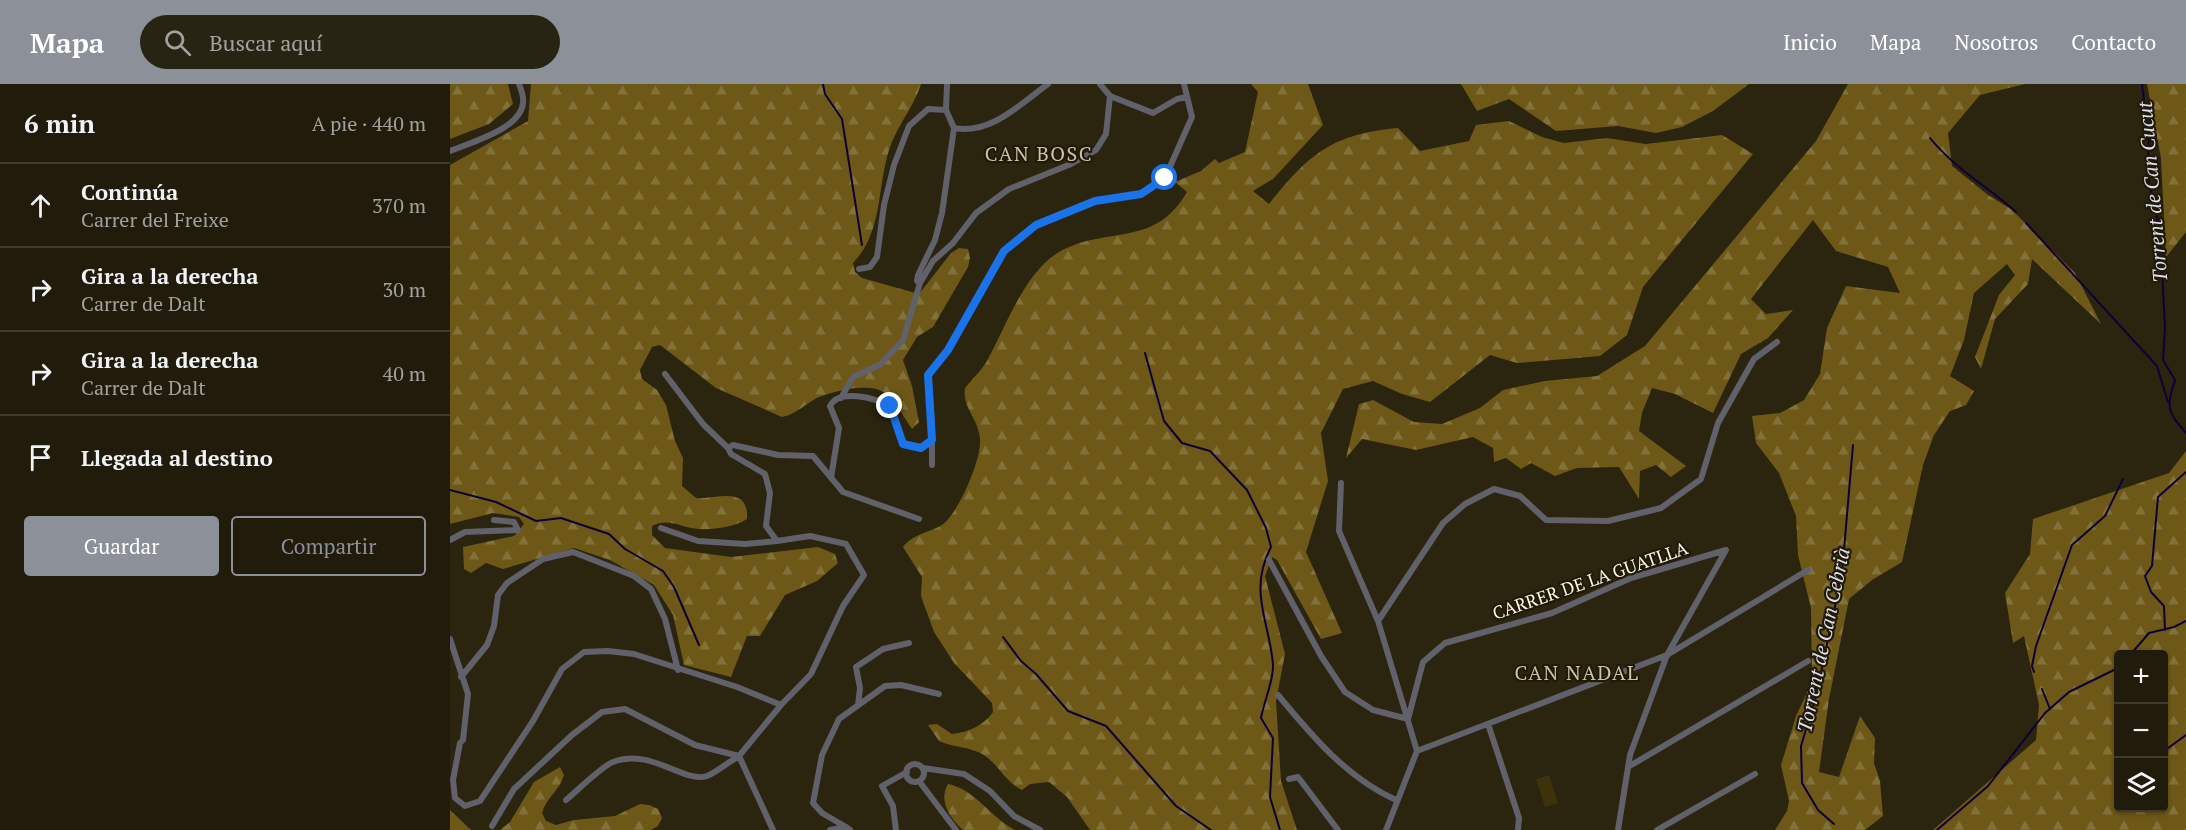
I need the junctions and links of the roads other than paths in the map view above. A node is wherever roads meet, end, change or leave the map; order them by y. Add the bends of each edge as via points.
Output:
1 (519, 84) edge
2 (947, 84) edge
3 (1048, 84) edge
4 (1100, 84) edge
5 (1184, 84) edge
6 (1110, 96) junction
7 (1187, 97) junction
8 (946, 110) junction
9 (954, 128) junction
10 (450, 151) edge
11 (859, 269) dead end
12 (920, 283) junction
13 (1777, 342) dead end
14 (665, 374) dead end
15 (841, 398) junction
16 (932, 440) junction
17 (730, 451) junction
18 (932, 465) dead end
19 (831, 478) junction
20 (1341, 483) dead end
21 (919, 519) dead end
22 (494, 520) dead end
23 (661, 528) dead end
24 (450, 540) edge
25 (777, 541) junction
26 (1269, 560) dead end
27 (1808, 570) dead end
28 (1378, 621) junction
29 (450, 639) edge
30 (909, 643) dead end
31 (1666, 655) junction
32 (1808, 661) dead end
33 (678, 670) junction
34 (461, 676) junction
35 (939, 694) dead end
36 (1278, 694) dead end
37 (781, 705) junction
38 (858, 705) junction
39 (1408, 719) junction
40 (1488, 724) junction
41 (1417, 751) junction
42 (739, 756) junction
43 (1628, 767) junction
44 (923, 768) junction
45 (907, 772) junction
46 (1755, 774) dead end
47 (1289, 779) dead end
48 (919, 781) junction
49 (566, 800) dead end
50 (1396, 800) junction
51 (492, 825) dead end
52 (848, 829) edge
53 (773, 830) edge
54 (830, 830) edge
55 (896, 830) edge
56 (956, 830) edge
57 (1040, 830) edge
58 (1338, 830) edge
59 (1386, 830) edge
60 (1518, 830) edge
61 (1618, 830) edge
62 (1657, 830) edge

1 - 10 street via 523,103 520,112 485,140
2 - 8 street
3 - 9 street via 1028,102 982,127
4 - 6 street
5 - 7 street
6 - 7 street via 1153,113
6 - 12 street via 1106,134 1096,150 1009,189 976,213 933,261
7 - 16 street via 1192,117 1165,178 1141,194 1095,201 1036,225 1004,251 948,350 928,375
8 - 9 street
8 - 11 street via 928,109 909,126 884,205 877,257 870,267
9 - 12 street via 942,213 935,240 918,275
12 - 15 street via 903,340 881,363 853,376
13 - 28 street via 1754,359 1718,423 1701,478 1660,508 1608,521 1546,520 1520,496 1494,489 1465,504 1443,523
14 - 17 street via 703,424
15 - 16 street via 875,398 890,406 903,444 921,448
15 - 19 street via 830,406 839,428
16 - 18 street
17 - 19 street via 733,445 778,455 813,456
17 - 25 street via 765,474 770,493 766,526
19 - 21 street via 843,492 857,499
20 - 28 street via 1339,531
22 - 24 street via 514,522 518,530 465,532
23 - 25 street via 698,541
25 - 37 street via 810,536 846,544 864,576 843,606 811,674
26 - 39 street via 1345,692 1373,710
27 - 31 street
28 - 39 street
29 - 34 street
30 - 38 street via 883,649 856,667
31 - 39 street, CARRER DE LA GUATLLA via 1726,550 1631,578 1552,613 1445,643 1423,662
31 - 40 street
31 - 43 street
32 - 43 street
33 - 34 street via 651,589 634,576 573,552 543,559 507,583 498,596 488,645
33 - 34 street via 634,654 584,652 562,669 480,801 465,806 455,798 453,780 463,741 468,694
33 - 37 street
35 - 38 street via 885,686
36 - 50 street via 1317,743 1377,792
37 - 42 street
38 - 52 street via 839,719 822,755 813,803
39 - 41 street
40 - 41 street
40 - 60 street via 1519,818
41 - 50 street
42 - 49 street via 705,777 691,776 647,759 611,762
42 - 51 street via 695,745 625,709 602,712 514,789
42 - 53 street
43 - 61 street
44 - 45 street via 914,765
44 - 48 street
44 - 57 street via 964,774 990,791 1014,816
45 - 48 street via 909,779
45 - 55 street via 882,786 893,806
46 - 62 street
47 - 58 street via 1298,777
48 - 56 street
50 - 59 street
52 - 54 street

